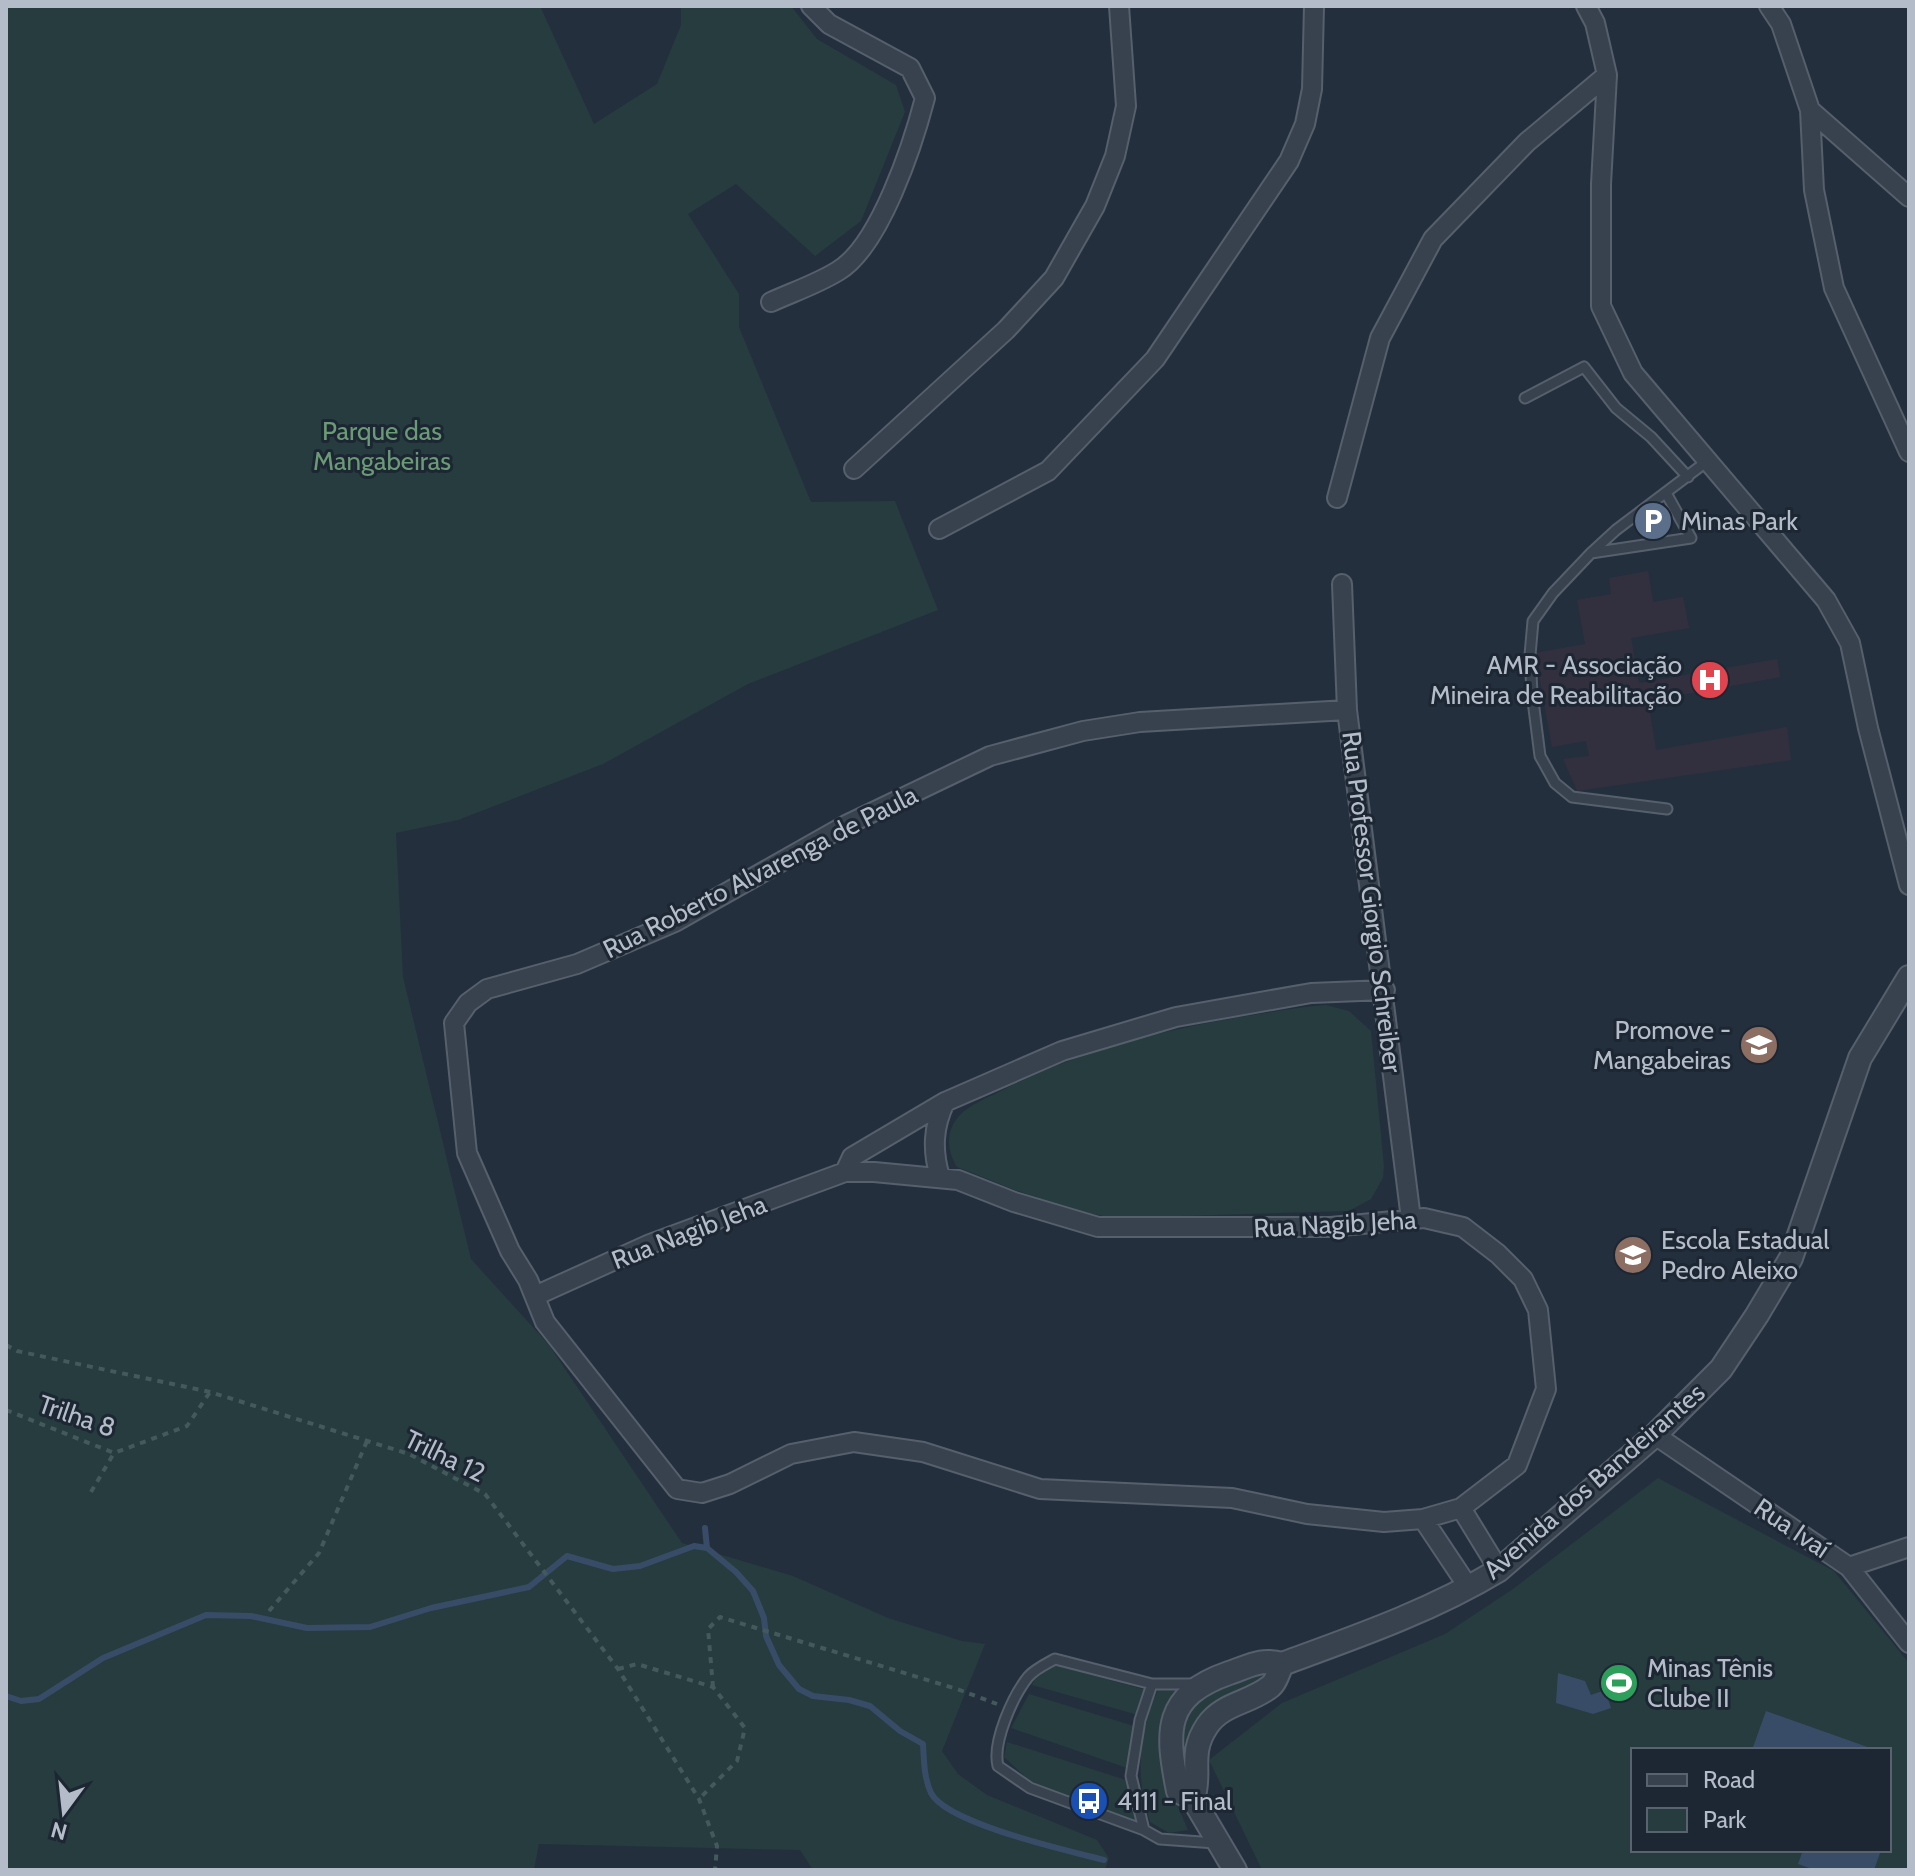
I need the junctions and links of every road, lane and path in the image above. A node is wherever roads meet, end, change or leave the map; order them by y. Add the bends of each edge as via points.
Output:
1 (811, 6) edge
2 (1119, 6) edge
3 (1314, 6) edge
4 (1586, 6) edge
5 (1769, 6) edge
6 (1607, 75) junction
7 (1810, 110) junction
8 (1909, 197) edge
9 (771, 302) dead end
10 (1525, 398) dead end
11 (1909, 452) edge
12 (1706, 462) junction
13 (854, 469) dead end
14 (1688, 477) junction
15 (1666, 493) junction
16 (1337, 498) dead end
17 (939, 529) dead end
18 (1591, 553) junction
19 (1342, 584) dead end
20 (1347, 710) junction
21 (1667, 809) dead end
22 (1909, 885) edge
23 (1909, 977) edge
24 (1385, 990) junction
25 (1902, 1000) edge
26 (945, 1102) junction
27 (845, 1172) junction
28 (940, 1177) junction
29 (1411, 1219) junction
30 (535, 1296) junction
31 (6, 1345) edge
32 (210, 1392) junction
33 (6, 1410) edge
34 (1655, 1435) junction
35 (367, 1441) junction
36 (114, 1453) junction
37 (91, 1492) dead end
38 (1461, 1508) junction
39 (1423, 1519) junction
40 (1909, 1547) edge
41 (1849, 1567) junction
42 (1499, 1570) junction
43 (1469, 1588) junction
44 (269, 1611) dead end
45 (1909, 1643) edge
46 (1282, 1664) junction
47 (618, 1669) junction
48 (1152, 1684) junction
49 (1202, 1684) junction
50 (713, 1687) junction
51 (1010, 1710) junction
52 (699, 1799) junction
53 (1193, 1799) junction
54 (1144, 1830) junction
55 (1218, 1843) junction
56 (715, 1870) edge
57 (1235, 1870) edge

1 - 9 street via 829,24 910,68 925,98 914,141 867,245 840,270
2 - 13 street via 1126,106 1115,156 1054,278 1006,330
3 - 17 street via 1312,89 1300,137 1247,226 1155,359 1048,471
4 - 6 street
5 - 7 street via 1781,24
6 - 12 street via 1601,306 1633,373
6 - 16 street via 1527,142 1433,239 1380,338
7 - 8 street
7 - 11 street via 1814,190 1834,288
10 - 14 lane via 1584,367 1616,408
12 - 14 lane
12 - 22 street via 1826,600 1850,643
14 - 15 lane
15 - 18 lane
15 - 18 lane via 1691,538
18 - 21 lane via 1533,621 1530,655 1540,756 1555,783 1572,797
19 - 20 street, Rua Professor Giorgio Schreiber
20 - 24 street, Rua Professor Giorgio Schreiber
20 - 30 street, Rua Roberto Alvarenga de Paula via 1140,722 990,756 846,825 675,922 577,964 487,989 454,1023 467,1153
23 - 25 street, Avenida dos Bandeirantes
24 - 26 street, Rua Nagib Jeha via 1311,993 1176,1017 1062,1051
24 - 29 street, Rua Professor Giorgio Schreiber
25 - 34 street, Avenida dos Bandeirantes via 1860,1058 1791,1258 1721,1369
26 - 27 street, Rua Nagib Jeha via 852,1157
26 - 28 street via 934,1137
27 - 28 street, Rua Nagib Jeha
27 - 30 street, Rua Nagib Jeha via 650,1244
28 - 29 street, Rua Nagib Jeha via 1098,1227 1331,1227
29 - 38 street, Rua Nagib Jeha via 1463,1227 1523,1279 1538,1310 1546,1389 1517,1465
30 - 39 street, Rua Roberto Alvarenga de Paula via 545,1322 677,1489 702,1493 791,1454 854,1442 923,1452 1040,1489 1232,1498 1307,1514 1384,1522
31 - 32 path, Trilha 12
32 - 35 path, Trilha 12
32 - 36 path, Trilha 8 via 187,1426
33 - 36 path, Trilha 8
34 - 41 street, Rua Ivaí
34 - 42 street, Avenida dos Bandeirantes
35 - 44 path via 319,1553
35 - 47 path, Trilha 12 via 409,1454 485,1494
36 - 37 path
38 - 39 street, Rua Roberto Alvarenga de Paula
38 - 42 street
39 - 43 street
40 - 41 street
41 - 45 street, Rua Ivaí
42 - 43 street, Avenida dos Bandeirantes
43 - 46 street, Avenida dos Bandeirantes
46 - 49 street, Avenida dos Bandeirantes via 1266,1660
46 - 53 street, Avenida dos Bandeirantes via 1273,1685 1219,1712 1210,1722 1197,1747
47 - 50 path via 637,1664
47 - 52 path, Trilha 12
48 - 49 lane
48 - 51 lane via 1055,1659 1028,1677
48 - 54 lane via 1131,1776
49 - 53 street, Avenida dos Bandeirantes via 1184,1701 1170,1734 1178,1791
50 - 51 path via 708,1629 720,1617
50 - 52 path via 745,1728 737,1761
51 - 54 lane via 996,1755 998,1766 1030,1788
52 - 56 path, Trilha 12 via 717,1846
53 - 55 street, Avenida dos Bandeirantes
54 - 55 lane via 1160,1839
55 - 57 street, Avenida dos Bandeirantes

